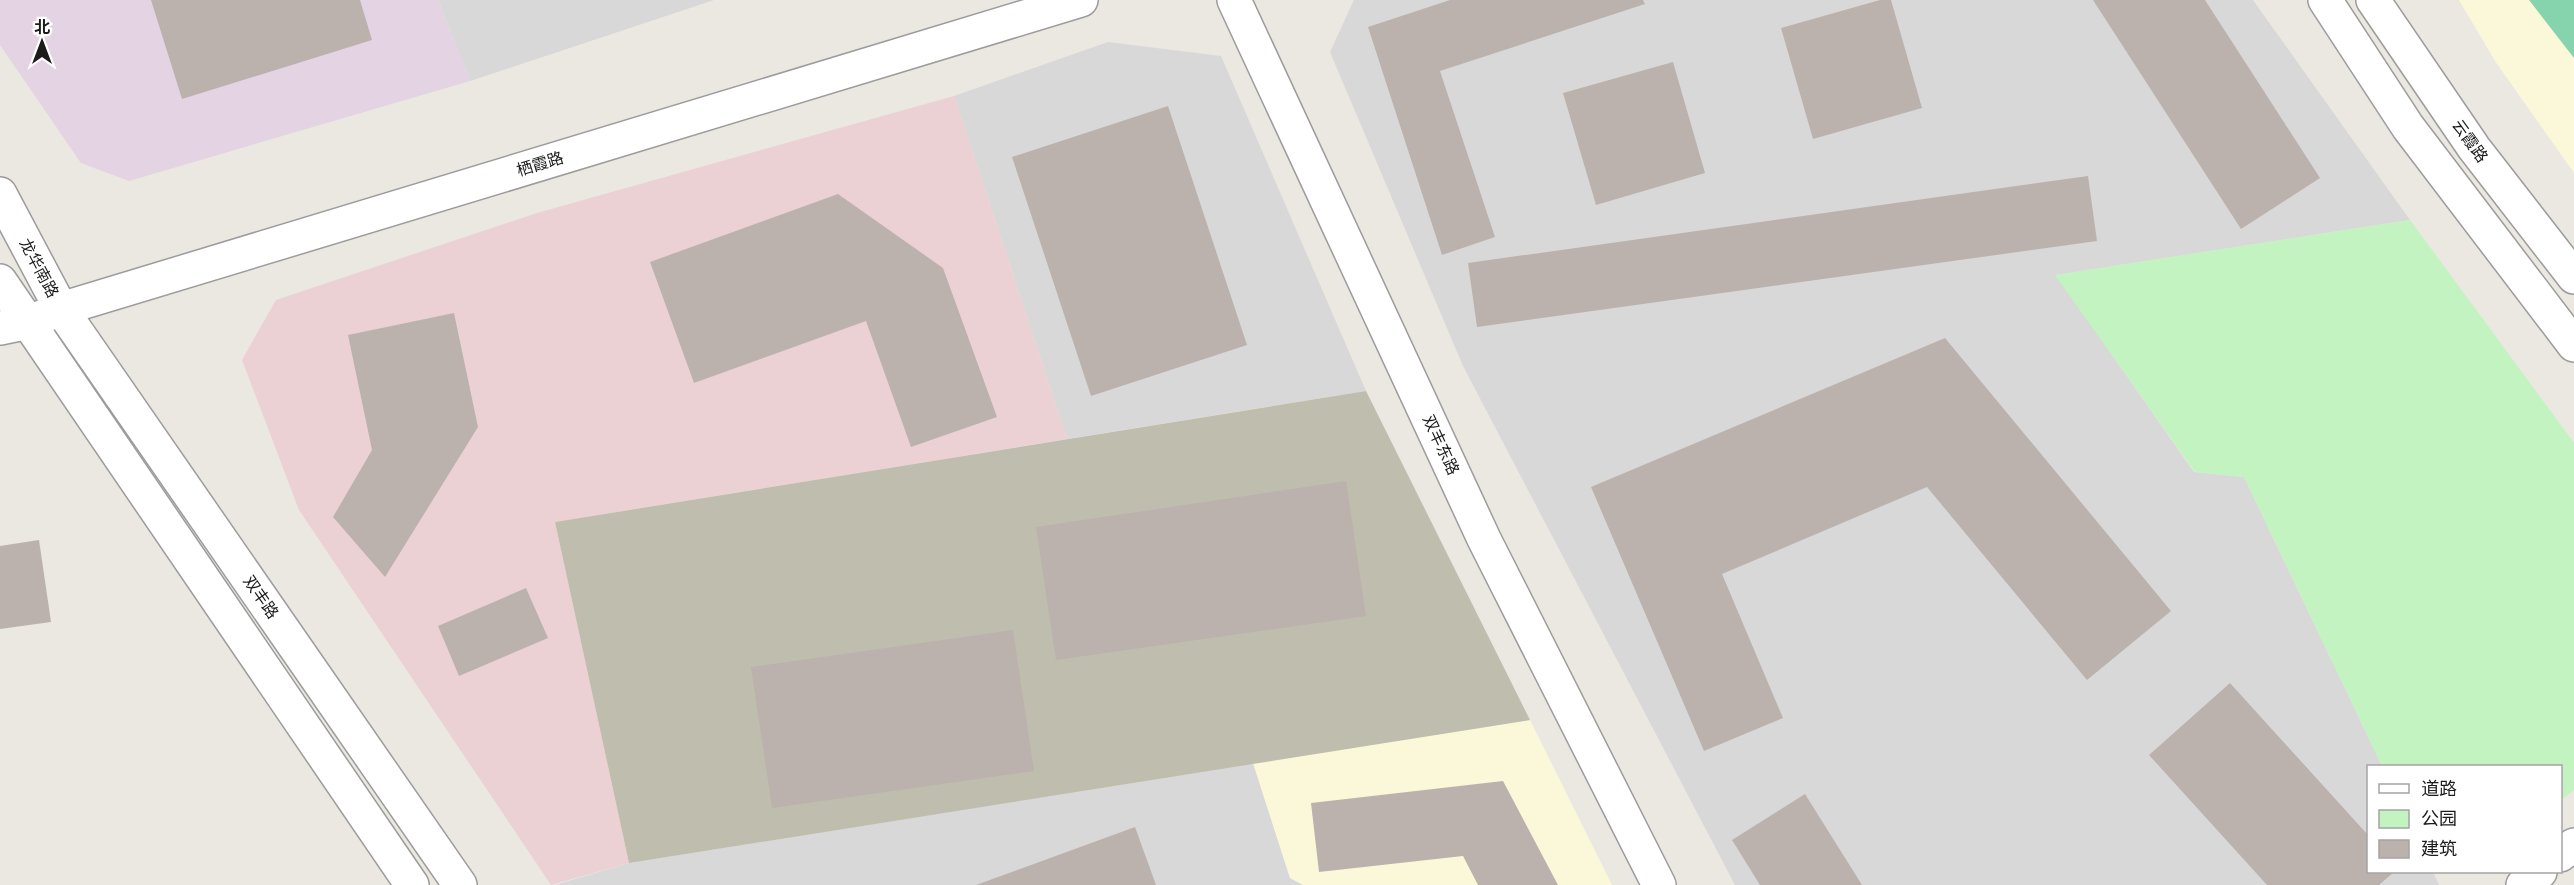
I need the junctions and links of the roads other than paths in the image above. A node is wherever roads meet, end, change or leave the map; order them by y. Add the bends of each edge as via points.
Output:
1 (1081, 0) edge
2 (1234, 0) edge
3 (2325, 0) edge
4 (2373, 0) edge
5 (0, 194) edge
6 (2574, 277) edge
7 (0, 281) edge
8 (62, 309) junction
9 (14, 325) edge
10 (2574, 345) edge
11 (2539, 873) edge
12 (412, 885) edge
13 (460, 885) edge
14 (1659, 885) edge
15 (2523, 885) edge

1 - 8 street, 栖霞路
2 - 14 street, 双丰东路 via 1484,538
3 - 10 street via 2408,127
4 - 6 street, 云霞路 via 2474,148
5 - 8 street, 龙华南路
7 - 9 street
8 - 9 street, 栖霞路
8 - 13 street, 双丰路
9 - 12 street
11 - 15 street

